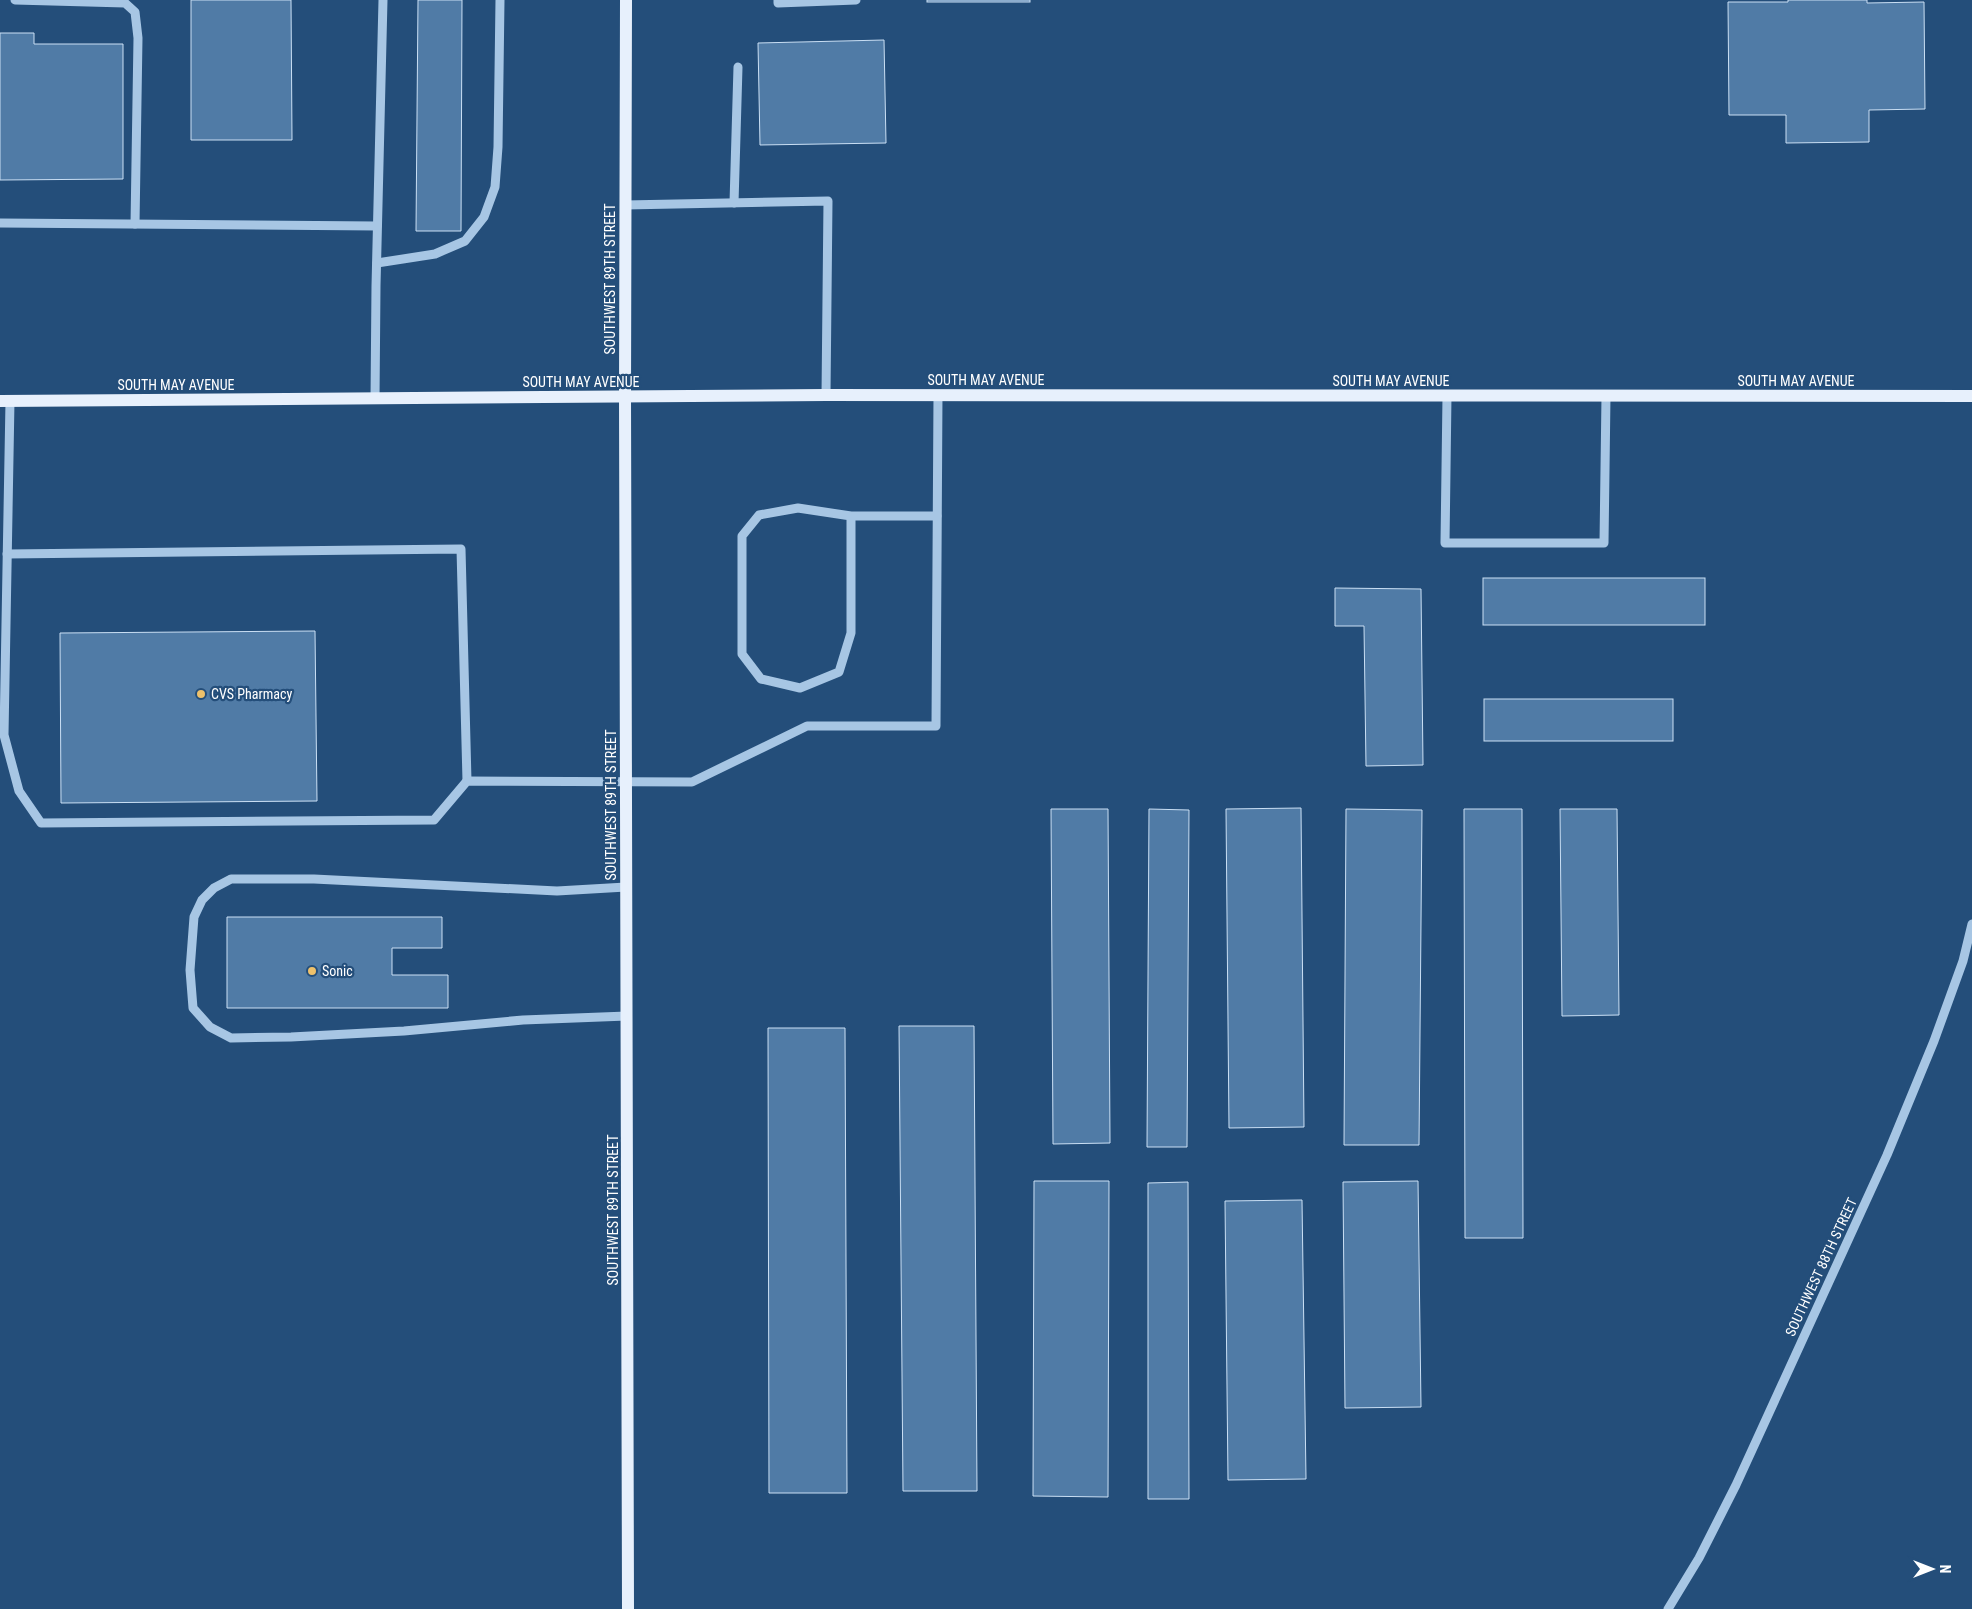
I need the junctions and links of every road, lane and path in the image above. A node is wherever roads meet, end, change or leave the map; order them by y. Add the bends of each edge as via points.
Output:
1 (15, 0) edge
2 (383, 0) edge
3 (500, 0) edge
4 (626, 0) edge
5 (778, 0) edge
6 (856, 0) edge
7 (738, 67) dead end
8 (734, 203) junction
9 (625, 205) junction
10 (0, 223) edge
11 (135, 224) junction
12 (377, 226) junction
13 (377, 263) junction
14 (826, 395) junction
15 (938, 395) junction
16 (625, 396) junction
17 (1448, 396) junction
18 (1606, 396) junction
19 (1972, 396) edge
20 (375, 399) junction
21 (5, 401) edge
22 (851, 516) junction
23 (937, 516) junction
24 (7, 554) junction
25 (467, 781) junction
26 (626, 782) junction
27 (626, 888) junction
28 (1972, 924) edge
29 (627, 1016) junction
30 (628, 1609) edge
31 (1668, 1609) edge

1 - 11 street via 124,3 135,12 138,38
2 - 12 street
3 - 13 street via 498,147 495,187 484,217 465,241 435,254
4 - 9 main road, SOUTHWEST 89TH STREET
5 - 6 street via 778,3
7 - 8 street
8 - 9 street
8 - 14 street via 828,202
9 - 16 main road, SOUTHWEST 89TH STREET
10 - 11 street
11 - 12 street
12 - 13 street
13 - 20 street
14 - 15 main road, SOUTH MAY AVENUE
14 - 16 main road, SOUTH MAY AVENUE
15 - 17 main road, SOUTH MAY AVENUE
15 - 23 street
16 - 20 main road, SOUTH MAY AVENUE
16 - 26 main road, SOUTHWEST 89TH STREET
17 - 18 main road, SOUTH MAY AVENUE
17 - 18 street via 1445,542 1604,542
18 - 19 main road, SOUTH MAY AVENUE
20 - 21 main road, SOUTH MAY AVENUE
21 - 24 street
22 - 22 street via 798,508 759,515 742,536 742,654 761,679 800,688 839,672 851,633
22 - 23 street
23 - 26 street via 936,726 807,726 692,782
24 - 25 street via 461,549
24 - 25 street via 4,735 19,791 41,823 434,820
25 - 26 street
26 - 27 main road, SOUTHWEST 89TH STREET
27 - 29 main road, SOUTHWEST 89TH STREET
27 - 29 street via 556,891 314,879 231,879 214,888 202,900 194,917 190,970 193,1008 210,1027 231,1038 404,1031 523,1020
28 - 31 street, SOUTHWEST 88TH STREET via 1963,960 1934,1041 1887,1155 1736,1485 1699,1558
29 - 30 main road, SOUTHWEST 89TH STREET

